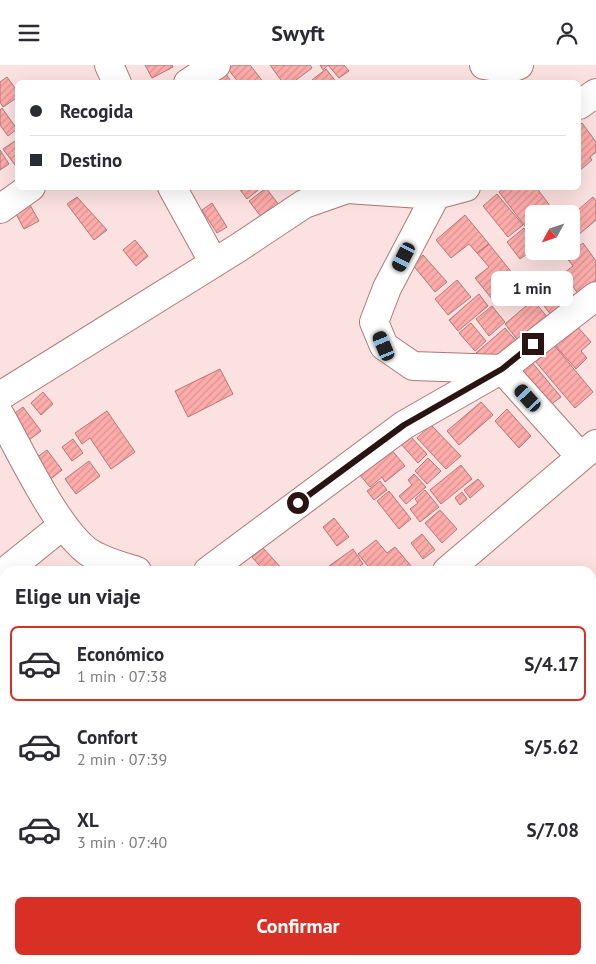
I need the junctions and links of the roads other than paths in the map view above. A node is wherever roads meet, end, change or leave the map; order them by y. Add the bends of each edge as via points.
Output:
1 (109, 65) edge
2 (216, 65) edge
3 (484, 65) edge
4 (519, 65) edge
5 (116, 80) edge
6 (193, 80) edge
7 (596, 93) edge
8 (581, 104) edge
9 (27, 190) edge
10 (174, 190) edge
11 (344, 190) edge
12 (362, 190) edge
13 (455, 190) edge
14 (436, 195) junction
15 (0, 209) edge
16 (214, 263) junction
17 (596, 296) edge
18 (502, 369) junction
19 (0, 397) edge
20 (0, 415) edge
21 (588, 450) edge
22 (63, 525) junction
23 (11, 566) edge
24 (120, 566) edge
25 (215, 566) edge
26 (452, 566) edge

1 - 5 street
2 - 6 street
3 - 4 street via 509,69
7 - 8 street
9 - 15 street
10 - 16 street
11 - 16 street via 304,205
12 - 14 street
13 - 14 street
14 - 18 street via 387,287 374,322 384,346 413,366
16 - 19 street
17 - 18 street
18 - 21 street
18 - 25 street via 404,425
20 - 22 street
21 - 26 street
22 - 23 street
22 - 24 street via 88,551

